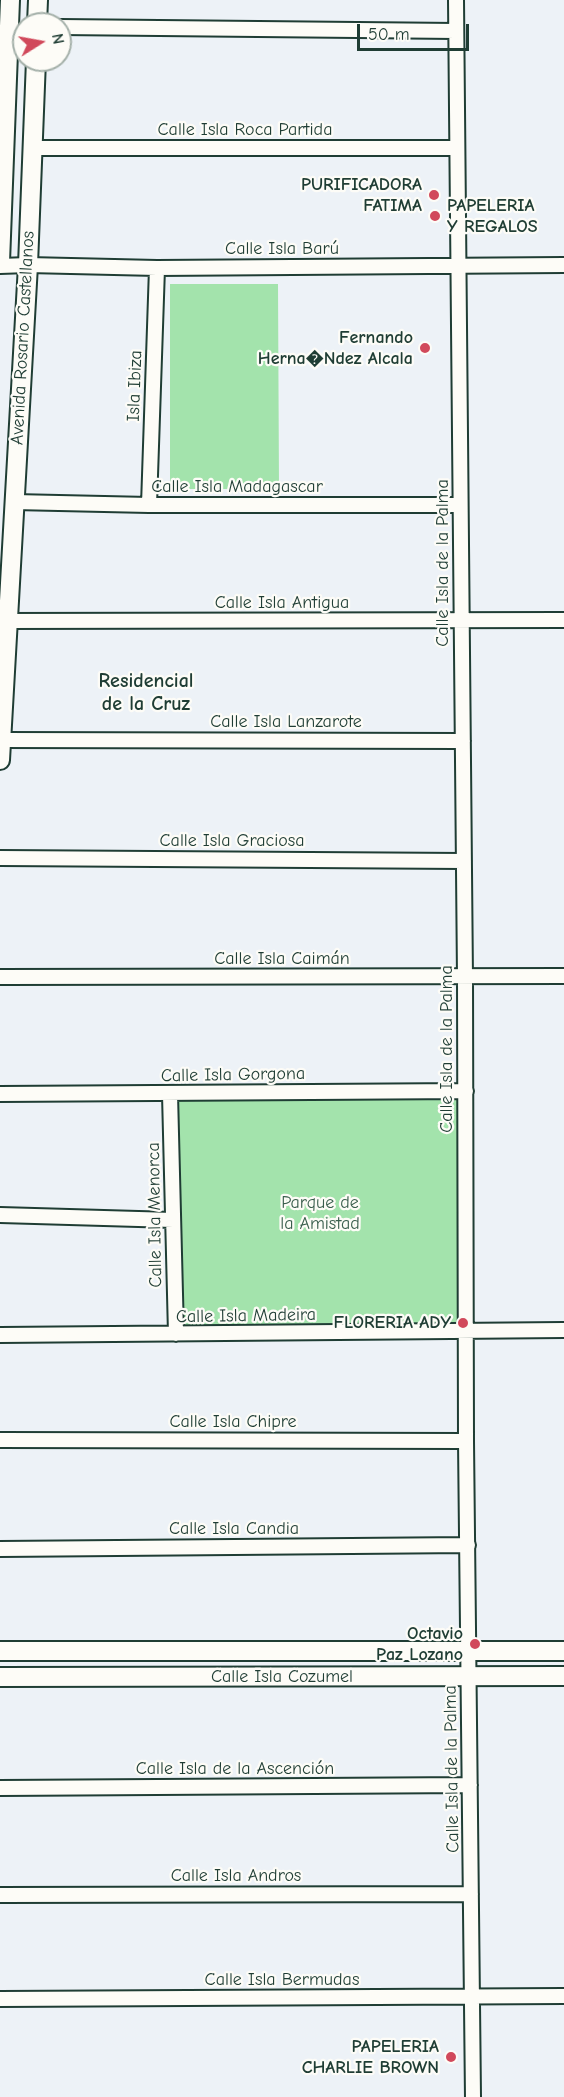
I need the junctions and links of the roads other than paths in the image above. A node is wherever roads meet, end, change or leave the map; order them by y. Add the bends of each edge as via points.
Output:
1 (10, 0) edge
2 (456, 0) edge
3 (72, 27) edge
4 (456, 31) junction
5 (36, 72) edge
6 (33, 148) junction
7 (457, 148) junction
8 (0, 262) edge
9 (28, 265) junction
10 (564, 265) edge
11 (0, 266) edge
12 (459, 266) junction
13 (157, 268) junction
14 (14, 502) junction
15 (149, 505) junction
16 (460, 505) junction
17 (564, 620) edge
18 (3, 621) edge
19 (461, 621) junction
20 (1, 740) edge
21 (463, 741) junction
22 (0, 760) edge
23 (0, 858) edge
24 (464, 861) junction
25 (564, 976) edge
26 (465, 977) junction
27 (0, 978) edge
28 (466, 1091) junction
29 (0, 1094) edge
30 (170, 1094) junction
31 (0, 1215) edge
32 (173, 1220) junction
33 (564, 1330) edge
34 (466, 1332) junction
35 (176, 1334) junction
36 (0, 1335) edge
37 (0, 1440) edge
38 (466, 1441) junction
39 (468, 1545) junction
40 (0, 1549) edge
41 (0, 1651) edge
42 (469, 1651) junction
43 (564, 1651) edge
44 (564, 1676) edge
45 (0, 1677) edge
46 (469, 1677) junction
47 (470, 1785) junction
48 (0, 1788) edge
49 (471, 1894) junction
50 (0, 1895) edge
51 (564, 1996) edge
52 (472, 1997) junction
53 (0, 1999) edge
54 (473, 2097) edge

1 - 8 street, Avenida Rosario Castellanos
2 - 4 street, Calle Isla de la Palma
3 - 4 street
4 - 7 street, Calle Isla de la Palma
5 - 6 street, Avenida Rosario Castellanos
6 - 7 street, Calle Isla Roca Partida
6 - 9 street, Avenida Rosario Castellanos
7 - 12 street, Calle Isla de la Palma
9 - 11 street, Calle Isla Barú
9 - 13 street, Calle Isla Barú
9 - 14 street, Avenida Rosario Castellanos
10 - 12 street, Calle Isla Barú
12 - 13 street, Calle Isla Barú
12 - 16 street, Calle Isla de la Palma
13 - 15 street, Isla Ibiza
14 - 15 street, Calle Isla Madagascar
14 - 18 street, Avenida Rosario Castellanos
15 - 16 street, Calle Isla Madagascar
16 - 19 street, Calle Isla de la Palma
17 - 19 street, Calle Isla Antigua
18 - 19 street, Calle Isla Antigua
18 - 20 street, Avenida Rosario Castellanos
19 - 21 street, Calle Isla de la Palma
20 - 21 street, Calle Isla Lanzarote
20 - 22 street, Avenida Rosario Castellanos
21 - 24 street, Calle Isla de la Palma
23 - 24 street, Calle Isla Graciosa
24 - 26 street, Calle Isla de la Palma
25 - 26 street, Calle Isla Caimán
26 - 27 street, Calle Isla Caimán
26 - 28 street, Calle Isla de la Palma
28 - 30 street, Calle Isla Gorgona
28 - 34 street, Calle Isla de la Palma
29 - 30 street, Calle Isla Gorgona
30 - 32 street, Calle Isla Menorca
31 - 32 street
32 - 35 street, Calle Isla Menorca
33 - 34 street, Calle Isla Madeira
34 - 35 street, Calle Isla Madeira
34 - 38 street, Calle Isla de la Palma
35 - 36 street, Calle Isla Madeira
37 - 38 street, Calle Isla Chipre
38 - 39 street, Calle Isla de la Palma
39 - 40 street, Calle Isla Candia
39 - 42 street, Calle Isla de la Palma
41 - 42 street, Calle Isla Cozumel
42 - 43 street, Calle Isla Cozumel
42 - 46 street, Calle Isla de la Palma
44 - 46 street, Calle Isla Cozumel
45 - 46 street, Calle Isla Cozumel
46 - 47 street, Calle Isla de la Palma
47 - 48 street, Calle Isla de la Ascención
47 - 49 street, Calle Isla de la Palma
49 - 50 street, Calle Isla Andros
49 - 52 street, Calle Isla de la Palma
51 - 52 street, Calle Isla Bermudas
52 - 53 street, Calle Isla Bermudas
52 - 54 street, Calle Isla de la Palma

